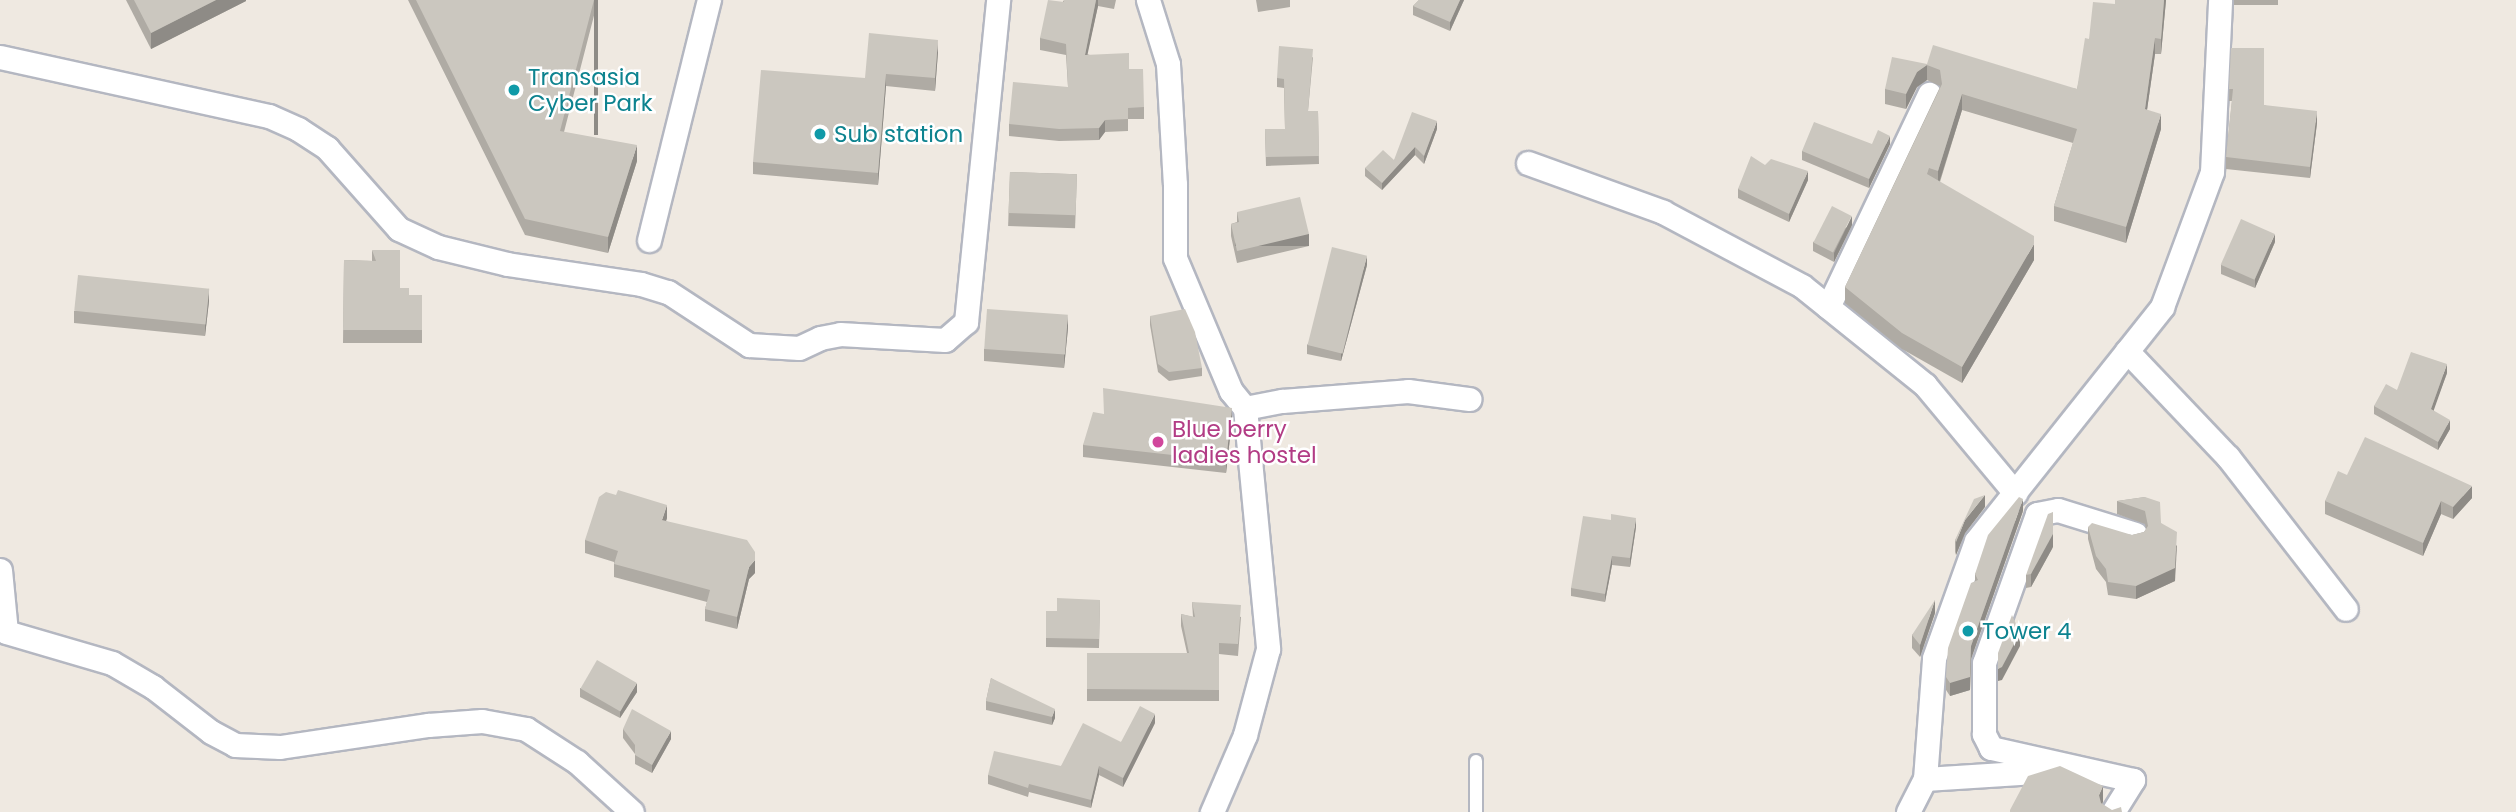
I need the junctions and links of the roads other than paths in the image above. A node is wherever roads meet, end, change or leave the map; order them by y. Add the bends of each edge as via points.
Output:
1 (709, 0) edge
2 (998, 0) edge
3 (1148, 0) edge
4 (2220, 0) edge
5 (0, 57) edge
6 (1928, 94) dead end
7 (1528, 163) dead end
8 (649, 240) dead end
9 (1828, 307) junction
10 (2127, 351) junction
11 (1469, 399) dead end
12 (1245, 408) junction
13 (2015, 494) junction
14 (2135, 534) edge
15 (0, 570) edge
16 (2346, 609) dead end
17 (3, 632) edge
18 (1476, 761) dead end
19 (2051, 771) edge
20 (1925, 779) junction
21 (632, 812) edge
22 (1212, 812) edge
23 (1476, 812) edge
24 (1908, 812) edge
25 (2113, 812) edge

1 - 8 street
2 - 5 street via 966,322 945,340 840,334 799,348 748,345 668,292 507,264 438,247 399,229 327,148 269,116
3 - 12 street via 1168,64 1175,258 1231,391
4 - 10 street via 2212,172 2162,307
6 - 9 street
7 - 9 street via 1663,212 1802,286
9 - 13 street via 1925,385
10 - 13 street
10 - 16 street via 2228,457
11 - 12 street via 1408,391
12 - 22 street via 1269,649 1245,735
13 - 20 street via 1976,541 1934,658
14 - 25 street via 2058,510 2037,514 1984,663 1984,734 1991,748 2133,780
15 - 17 street
17 - 21 street via 112,663 235,745 280,747 482,721 526,729 577,762
18 - 23 lane
19 - 20 street
20 - 24 street

